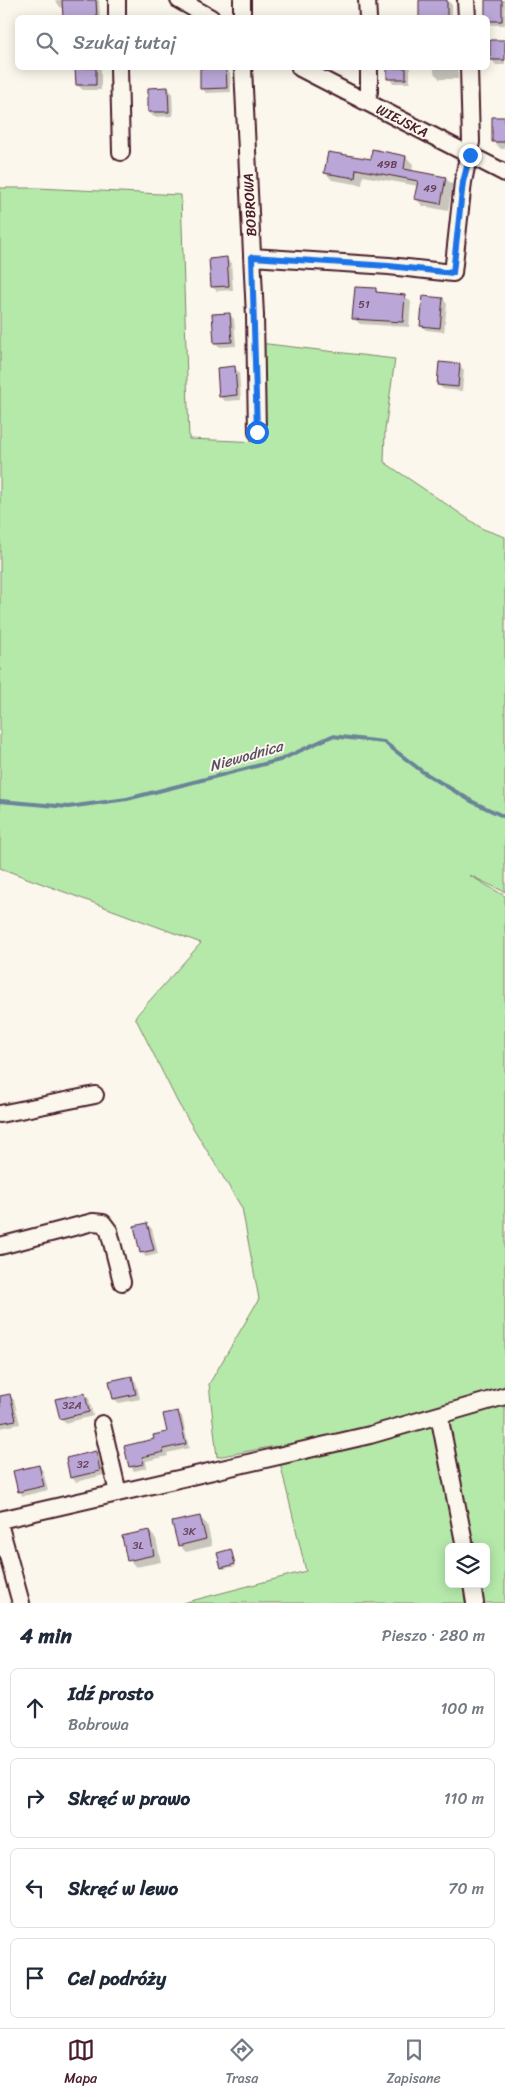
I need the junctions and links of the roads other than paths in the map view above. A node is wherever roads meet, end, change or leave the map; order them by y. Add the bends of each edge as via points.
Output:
1 (117, 0) edge
2 (179, 0) edge
3 (242, 0) edge
4 (367, 0) edge
5 (466, 0) edge
6 (117, 15) edge
7 (205, 15) edge
8 (242, 15) edge
9 (368, 15) edge
10 (467, 15) edge
11 (119, 70) edge
12 (243, 70) edge
13 (304, 70) edge
14 (369, 70) edge
15 (469, 70) edge
16 (364, 101) junction
17 (121, 152) dead end
18 (470, 155) junction
19 (505, 174) edge
20 (252, 257) junction
21 (257, 432) dead end
22 (95, 1095) dead end
23 (0, 1114) edge
24 (0, 1246) edge
25 (122, 1282) dead end
26 (505, 1396) edge
27 (439, 1416) junction
28 (102, 1424) dead end
29 (118, 1492) junction
30 (0, 1520) edge
31 (0, 1527) edge
32 (463, 1543) edge
33 (473, 1588) edge
34 (21, 1603) edge
35 (475, 1603) edge

1 - 6 street
2 - 7 street
3 - 8 street
4 - 9 street
5 - 10 street
11 - 17 street
12 - 20 street, BOBROWA
13 - 16 street, WIEJSKA
14 - 16 street via 369,92
15 - 18 street
16 - 18 street, WIEJSKA
18 - 19 street, WIEJSKA
18 - 20 street via 463,182 453,273
20 - 21 street, BOBROWA
22 - 23 street
24 - 25 street via 93,1222 103,1223 109,1231
26 - 27 street
27 - 29 street via 370,1435
27 - 32 street
28 - 29 street
29 - 30 street
31 - 34 street
33 - 35 street

